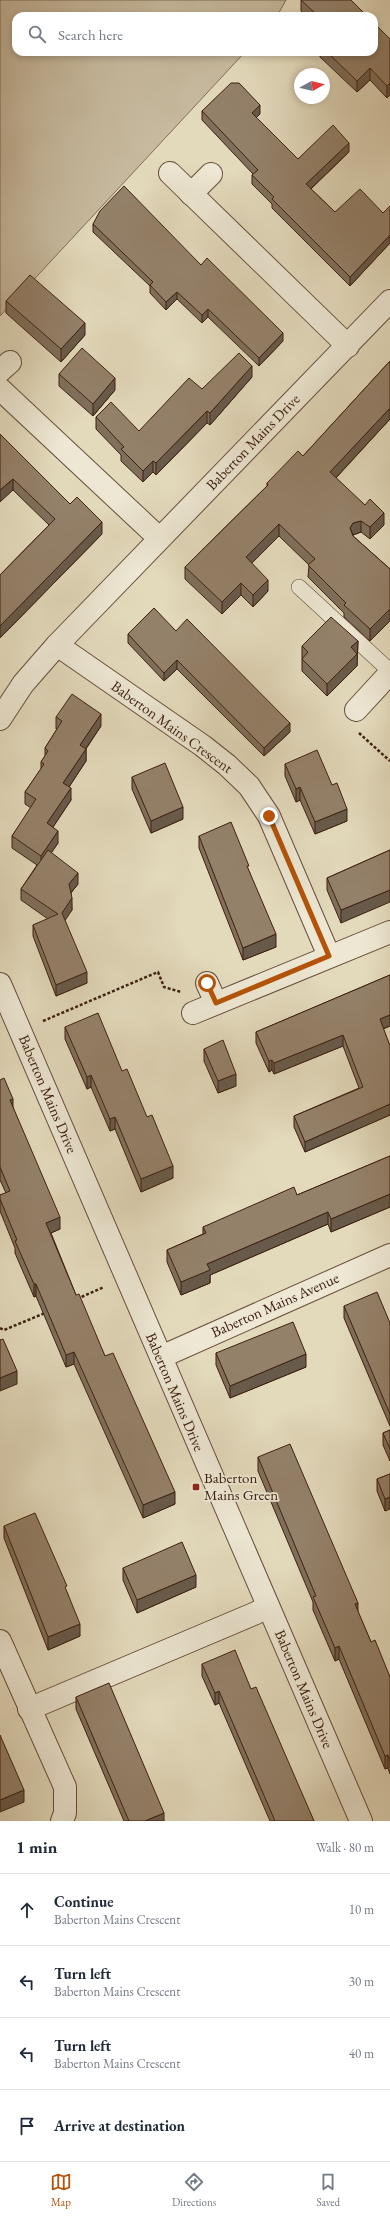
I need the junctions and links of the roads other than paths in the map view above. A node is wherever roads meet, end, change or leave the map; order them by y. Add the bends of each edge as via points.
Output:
1 (170, 173) dead end
2 (211, 174) dead end
3 (191, 194) junction
4 (390, 301) edge
5 (348, 346) junction
6 (0, 389) edge
7 (159, 538) junction
8 (299, 587) dead end
9 (57, 645) junction
10 (390, 672) edge
11 (356, 710) road end
12 (0, 719) edge
13 (390, 932) edge
14 (329, 956) junction
15 (207, 983) dead end
16 (0, 984) edge
17 (216, 1003) junction
18 (5, 1008) edge
19 (193, 1013) dead end
20 (390, 1255) edge
21 (161, 1357) junction
22 (268, 1606) junction
23 (0, 1641) edge
24 (29, 1709) junction
25 (62, 1821) edge
26 (361, 1821) edge

1 - 3 street
2 - 3 street
3 - 5 street
4 - 5 street, Baberton Mains Drive
5 - 7 street, Baberton Mains Drive
6 - 7 street
7 - 9 street, Baberton Mains Drive
8 - 10 lane
9 - 12 street, Baberton Mains Drive via 22,684
9 - 14 street, Baberton Mains Crescent via 202,746 249,786 269,816
10 - 11 street
13 - 14 street
14 - 17 street
15 - 17 street
16 - 18 street, Baberton Mains Drive
17 - 19 street
18 - 21 street, Baberton Mains Drive via 21,1031
20 - 21 street, Baberton Mains Avenue
21 - 22 street, Baberton Mains Drive
22 - 24 street
22 - 26 street, Baberton Mains Drive
23 - 24 street
24 - 25 street via 65,1788 65,1813

